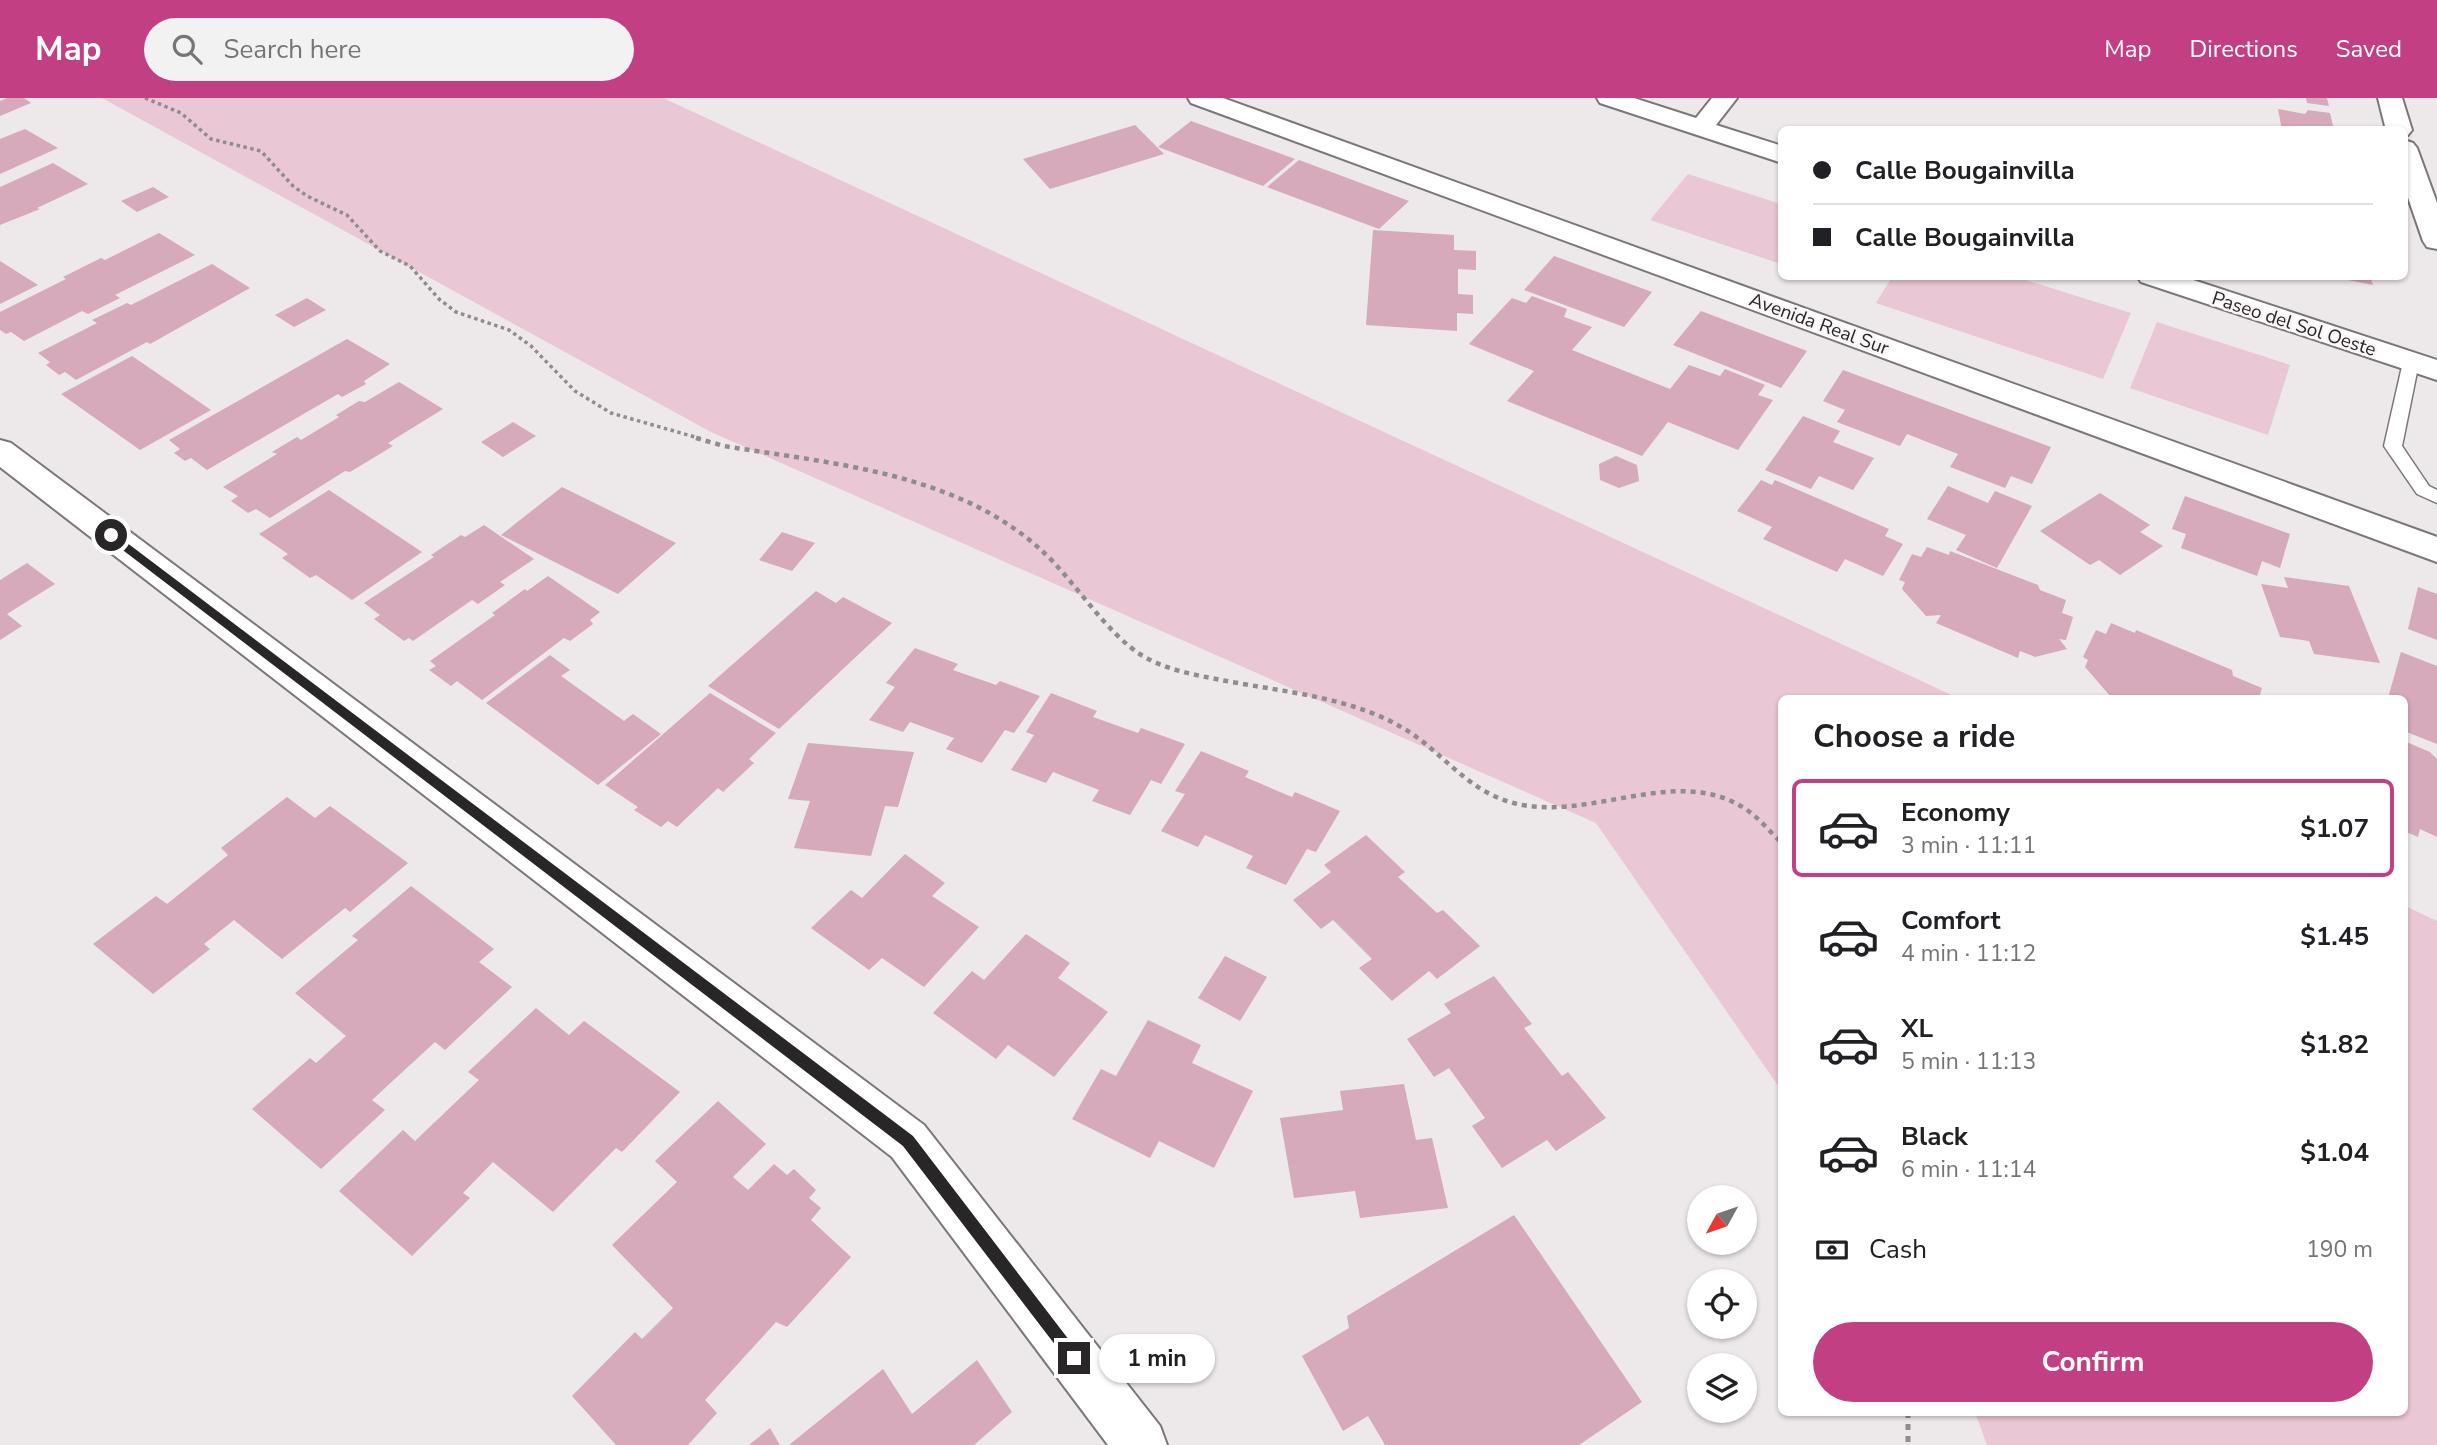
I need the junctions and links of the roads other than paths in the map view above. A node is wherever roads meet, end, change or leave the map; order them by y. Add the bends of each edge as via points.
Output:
1 (1200, 98) edge
2 (1609, 98) edge
3 (1726, 98) edge
4 (2390, 98) edge
5 (2398, 126) edge
6 (1701, 128) junction
7 (2412, 144) edge
8 (1778, 154) edge
9 (2437, 241) edge
10 (2163, 280) edge
11 (2424, 366) edge
12 (0, 451) edge
13 (2437, 497) edge
14 (2437, 550) edge
15 (1141, 1445) edge

1 - 14 street, Avenida Real Sur
2 - 6 street
3 - 6 street
4 - 5 street
6 - 8 street
7 - 9 street
10 - 11 street, Paseo del Sol Oeste
11 - 13 lane via 2393,446 2423,490
12 - 15 street via 908,1141

